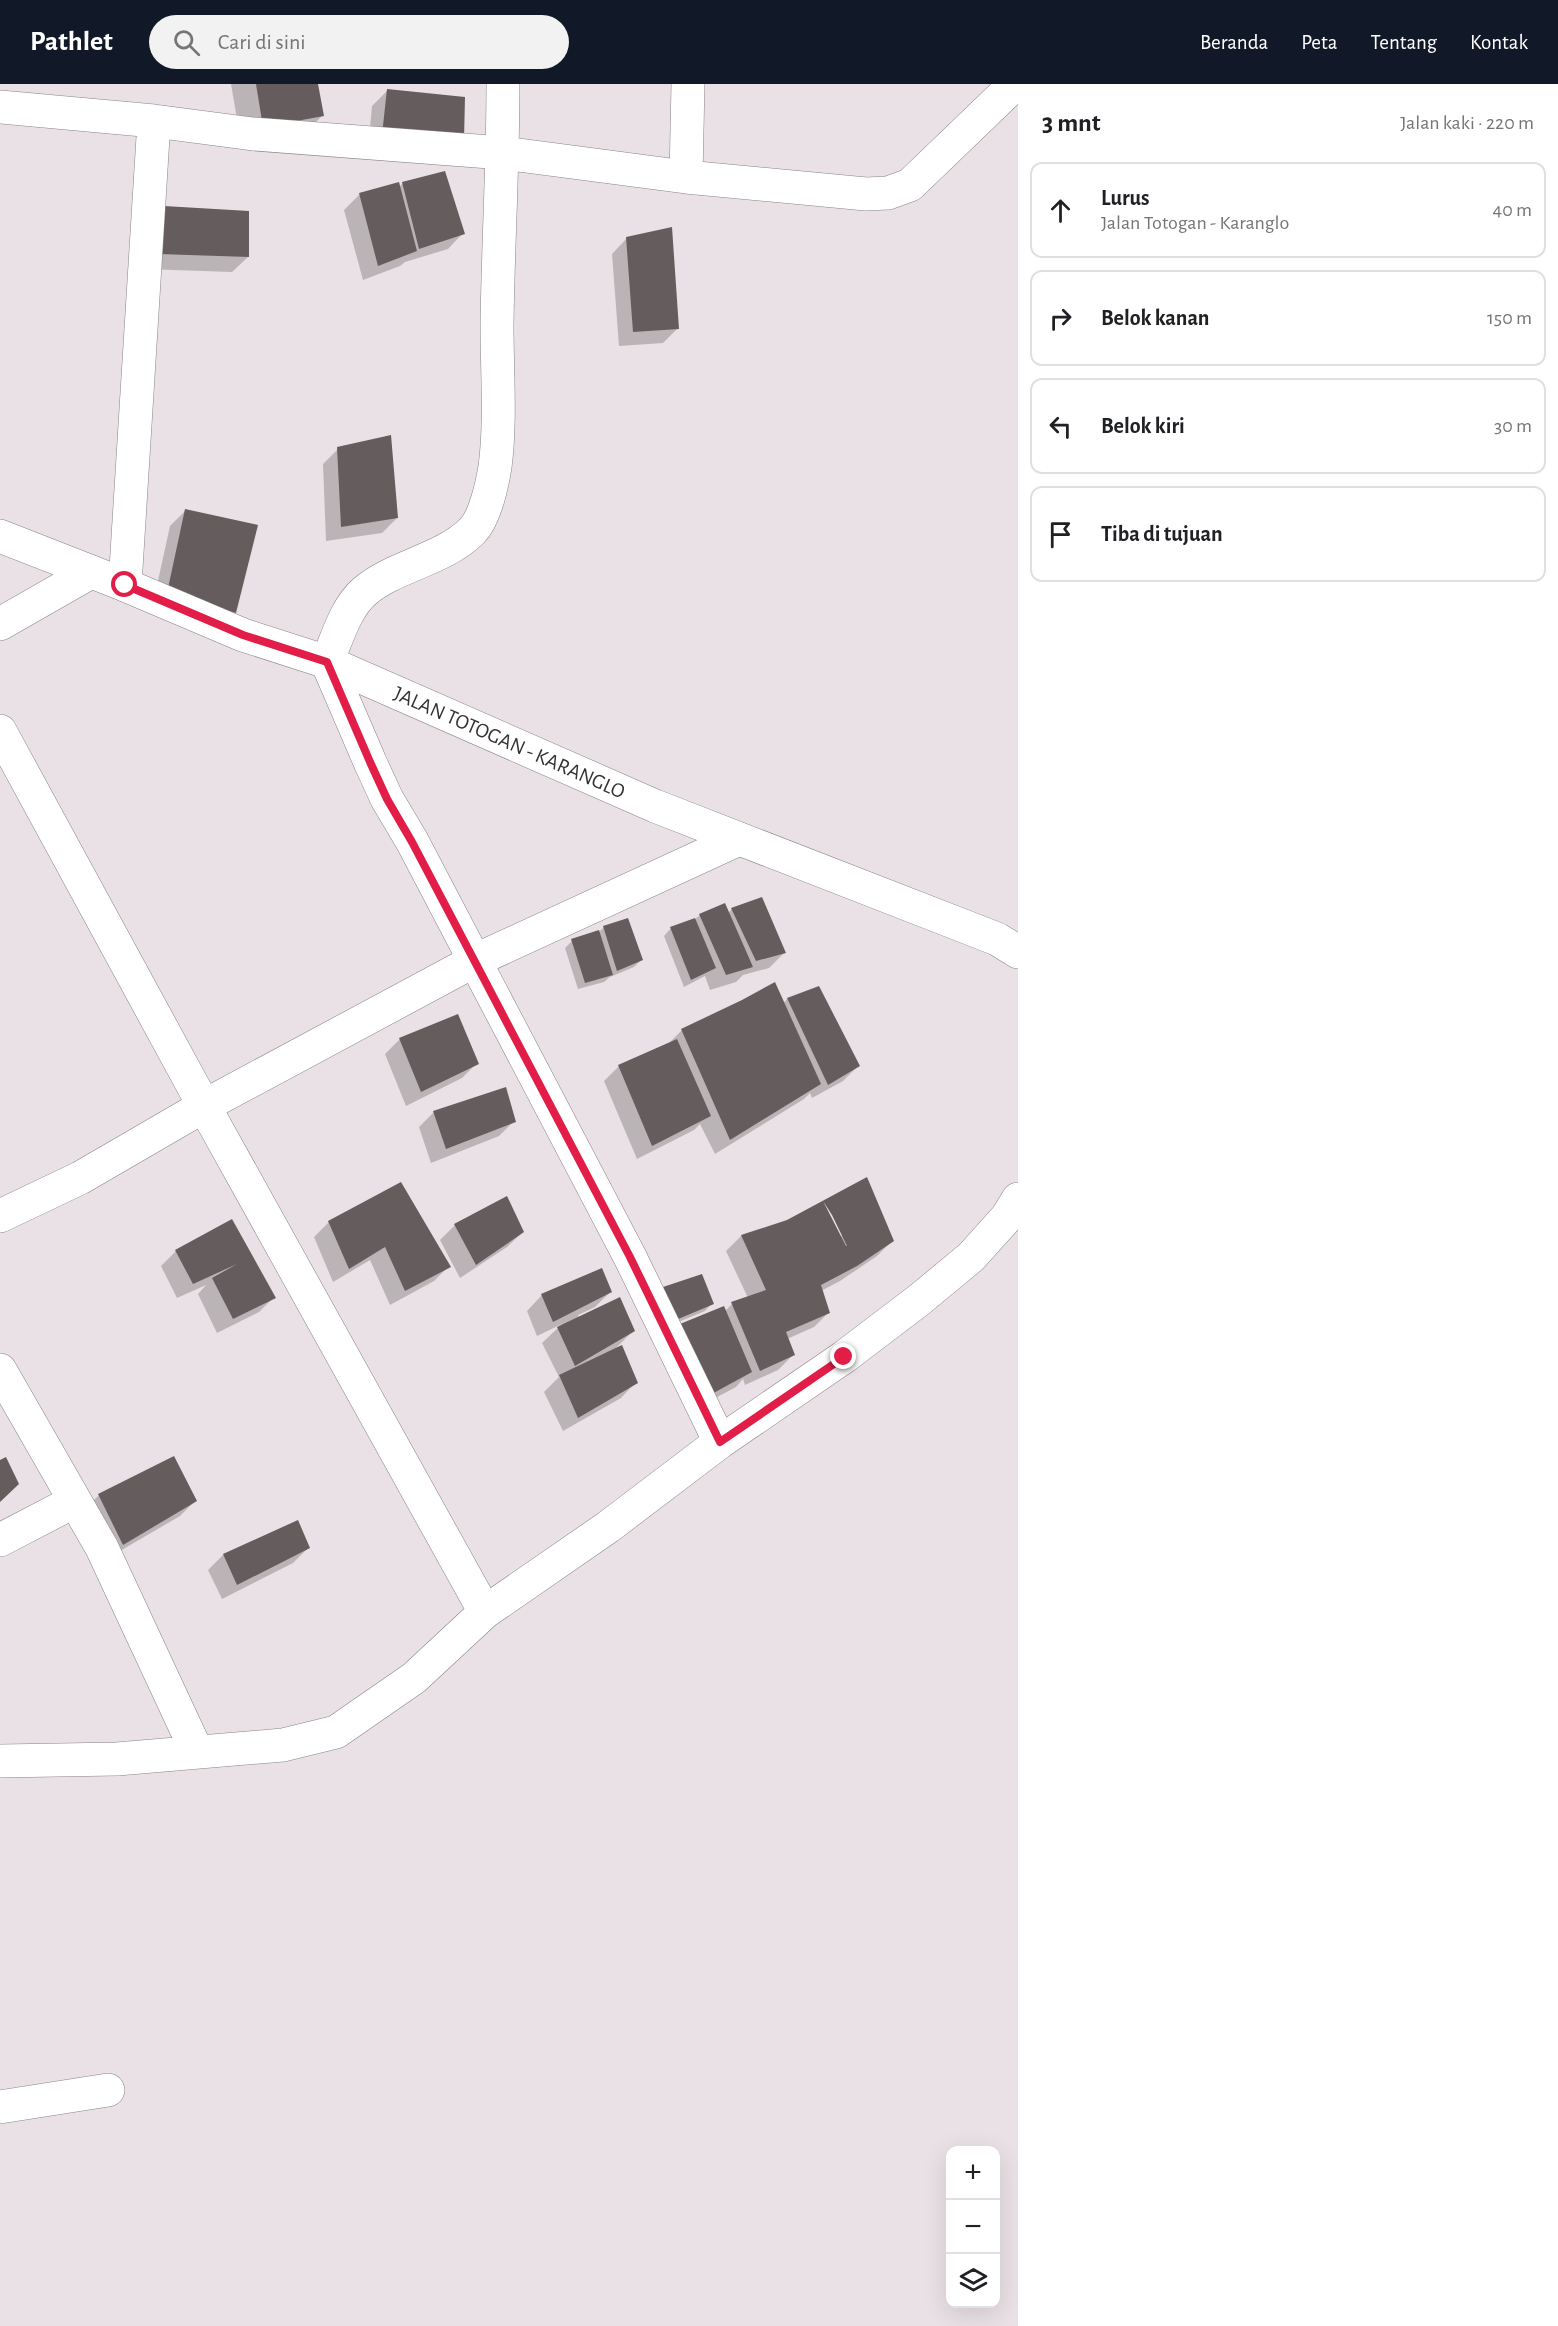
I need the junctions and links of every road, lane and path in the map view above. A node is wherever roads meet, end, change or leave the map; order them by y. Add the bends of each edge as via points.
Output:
1 (503, 84) edge
2 (688, 84) edge
3 (1015, 84) edge
4 (0, 107) edge
5 (154, 122) junction
6 (503, 153) junction
7 (686, 177) junction
8 (0, 536) edge
9 (91, 572) junction
10 (125, 585) junction
11 (0, 624) edge
12 (327, 662) junction
13 (0, 730) edge
14 (739, 839) junction
15 (1018, 952) edge
16 (474, 961) junction
17 (204, 1106) junction
18 (1018, 1199) edge
19 (0, 1216) edge
20 (0, 1370) edge
21 (720, 1442) junction
22 (75, 1501) junction
23 (0, 1540) edge
24 (485, 1612) junction
25 (197, 1752) junction
26 (0, 1761) edge
27 (108, 2090) dead end
28 (0, 2107) edge

1 - 6 street
2 - 7 street
3 - 7 street via 910,185 888,193
4 - 5 street
5 - 6 street via 253,134
5 - 10 street
6 - 7 street
6 - 12 street via 495,466 487,502 474,530 441,553 364,591 351,607
8 - 9 street, JALAN TOTOGAN - KARANGLO
9 - 10 street, JALAN TOTOGAN - KARANGLO
9 - 11 street
10 - 12 street, JALAN TOTOGAN - KARANGLO via 243,635
12 - 14 street, JALAN TOTOGAN - KARANGLO
12 - 16 street via 387,799
13 - 17 street
14 - 15 street, JALAN TOTOGAN - KARANGLO via 986,935
14 - 16 street
16 - 17 street
16 - 21 street via 630,1257
17 - 19 street via 80,1178
17 - 24 street
18 - 21 street via 971,1257 928,1293 844,1357
20 - 22 street
21 - 24 street via 608,1527
22 - 23 street
22 - 25 street via 102,1548
24 - 25 street via 414,1678 336,1732 283,1745
25 - 26 street via 117,1759
27 - 28 street

